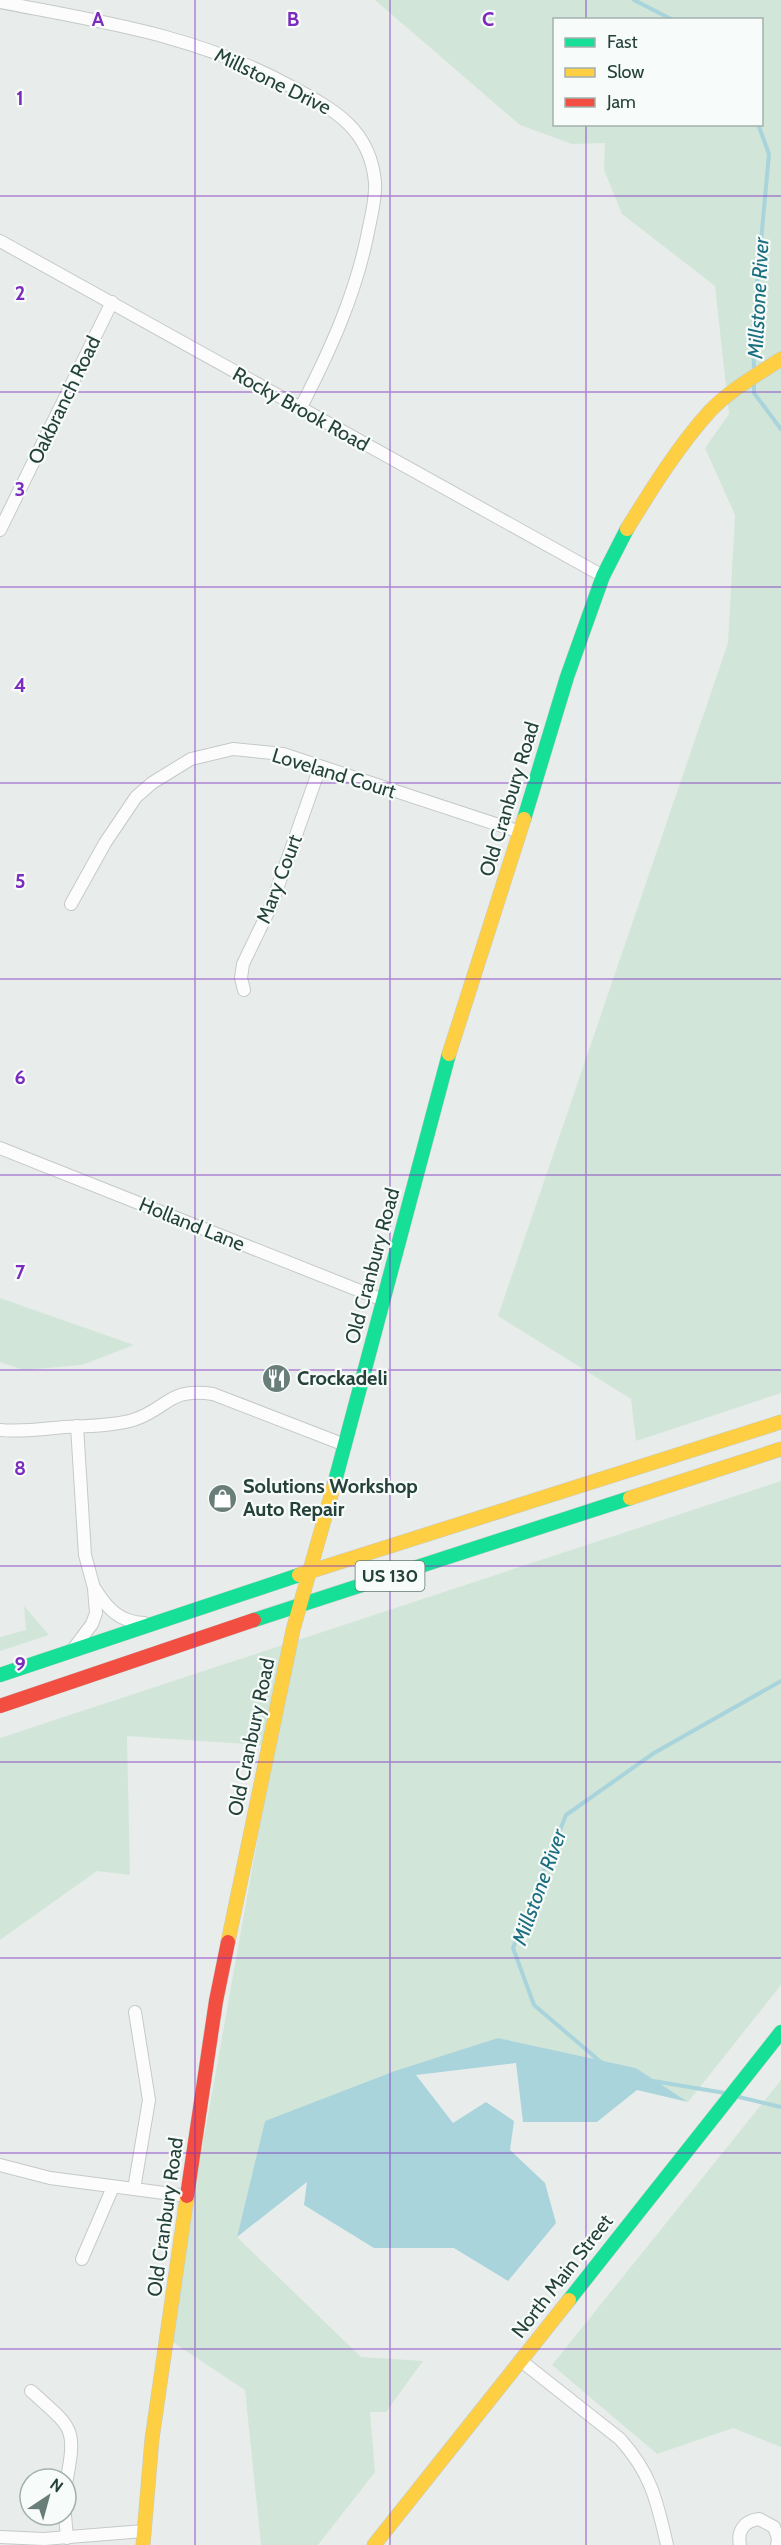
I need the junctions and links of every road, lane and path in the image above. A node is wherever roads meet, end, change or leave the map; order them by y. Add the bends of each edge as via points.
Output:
1 (0, 2) edge
2 (0, 241) edge
3 (112, 302) junction
4 (781, 359) edge
5 (300, 409) junction
6 (0, 530) edge
7 (603, 576) junction
8 (320, 767) junction
9 (520, 832) junction
10 (71, 904) dead end
11 (244, 990) dead end
12 (0, 1148) edge
13 (383, 1300) junction
14 (781, 1422) edge
15 (77, 1426) junction
16 (0, 1430) edge
17 (345, 1445) junction
18 (781, 1449) edge
19 (310, 1572) junction
20 (94, 1588) junction
21 (300, 1605) junction
22 (155, 1624) junction
23 (71, 1652) junction
24 (0, 1675) edge
25 (0, 1706) edge
26 (135, 2012) dead end
27 (781, 2032) edge
28 (0, 2164) edge
29 (113, 2187) junction
30 (134, 2189) junction
31 (187, 2196) junction
32 (82, 2259) dead end
33 (520, 2360) junction
34 (31, 2391) dead end
35 (69, 2467) edge
36 (66, 2527) edge
37 (0, 2537) edge
38 (67, 2538) junction
39 (144, 2538) edge
40 (87, 2541) edge
41 (737, 2544) edge
42 (374, 2545) edge
43 (667, 2545) edge
44 (777, 2545) edge

1 - 5 street, Millstone Drive via 149,31 226,55 331,108 356,131 371,163 375,183 369,229 343,318
2 - 3 street, Rocky Brook Road
3 - 5 street, Rocky Brook Road
3 - 6 street, Oakbranch Road
4 - 7 main road, Old Cranbury Road via 710,411 652,488
5 - 7 street, Rocky Brook Road
7 - 9 main road, Old Cranbury Road via 567,677
8 - 9 street, Loveland Court
8 - 10 street, Loveland Court via 283,754 233,749 191,759 136,797
8 - 11 street, Mary Court via 271,906 243,964
9 - 13 main road, Old Cranbury Road via 453,1040
12 - 13 street, Holland Lane
13 - 17 main road, Old Cranbury Road
14 - 19 main road, US 130
15 - 16 street
15 - 17 street via 133,1419 170,1398 198,1392 213,1394
15 - 20 street via 86,1555
17 - 19 main road, Old Cranbury Road
18 - 21 main road, US 130
19 - 21 main road, Old Cranbury Road
19 - 22 main road, US 130
20 - 22 street via 116,1615 136,1623
20 - 23 street via 96,1613
21 - 25 main road, US 130
21 - 31 main road, Old Cranbury Road via 216,2001
22 - 23 main road, US 130
23 - 24 main road, US 130
26 - 30 street via 149,2100
27 - 33 main road, North Main Street
28 - 29 street via 50,2178
29 - 30 street
29 - 32 street
30 - 31 street
31 - 39 main road, Old Cranbury Road via 152,2439
33 - 42 main road, North Main Street
33 - 43 street via 634,2454 655,2492
34 - 35 street via 70,2431
36 - 38 street
37 - 38 street
38 - 40 street
39 - 40 street
41 - 44 street via 743,2526 759,2519 774,2527

